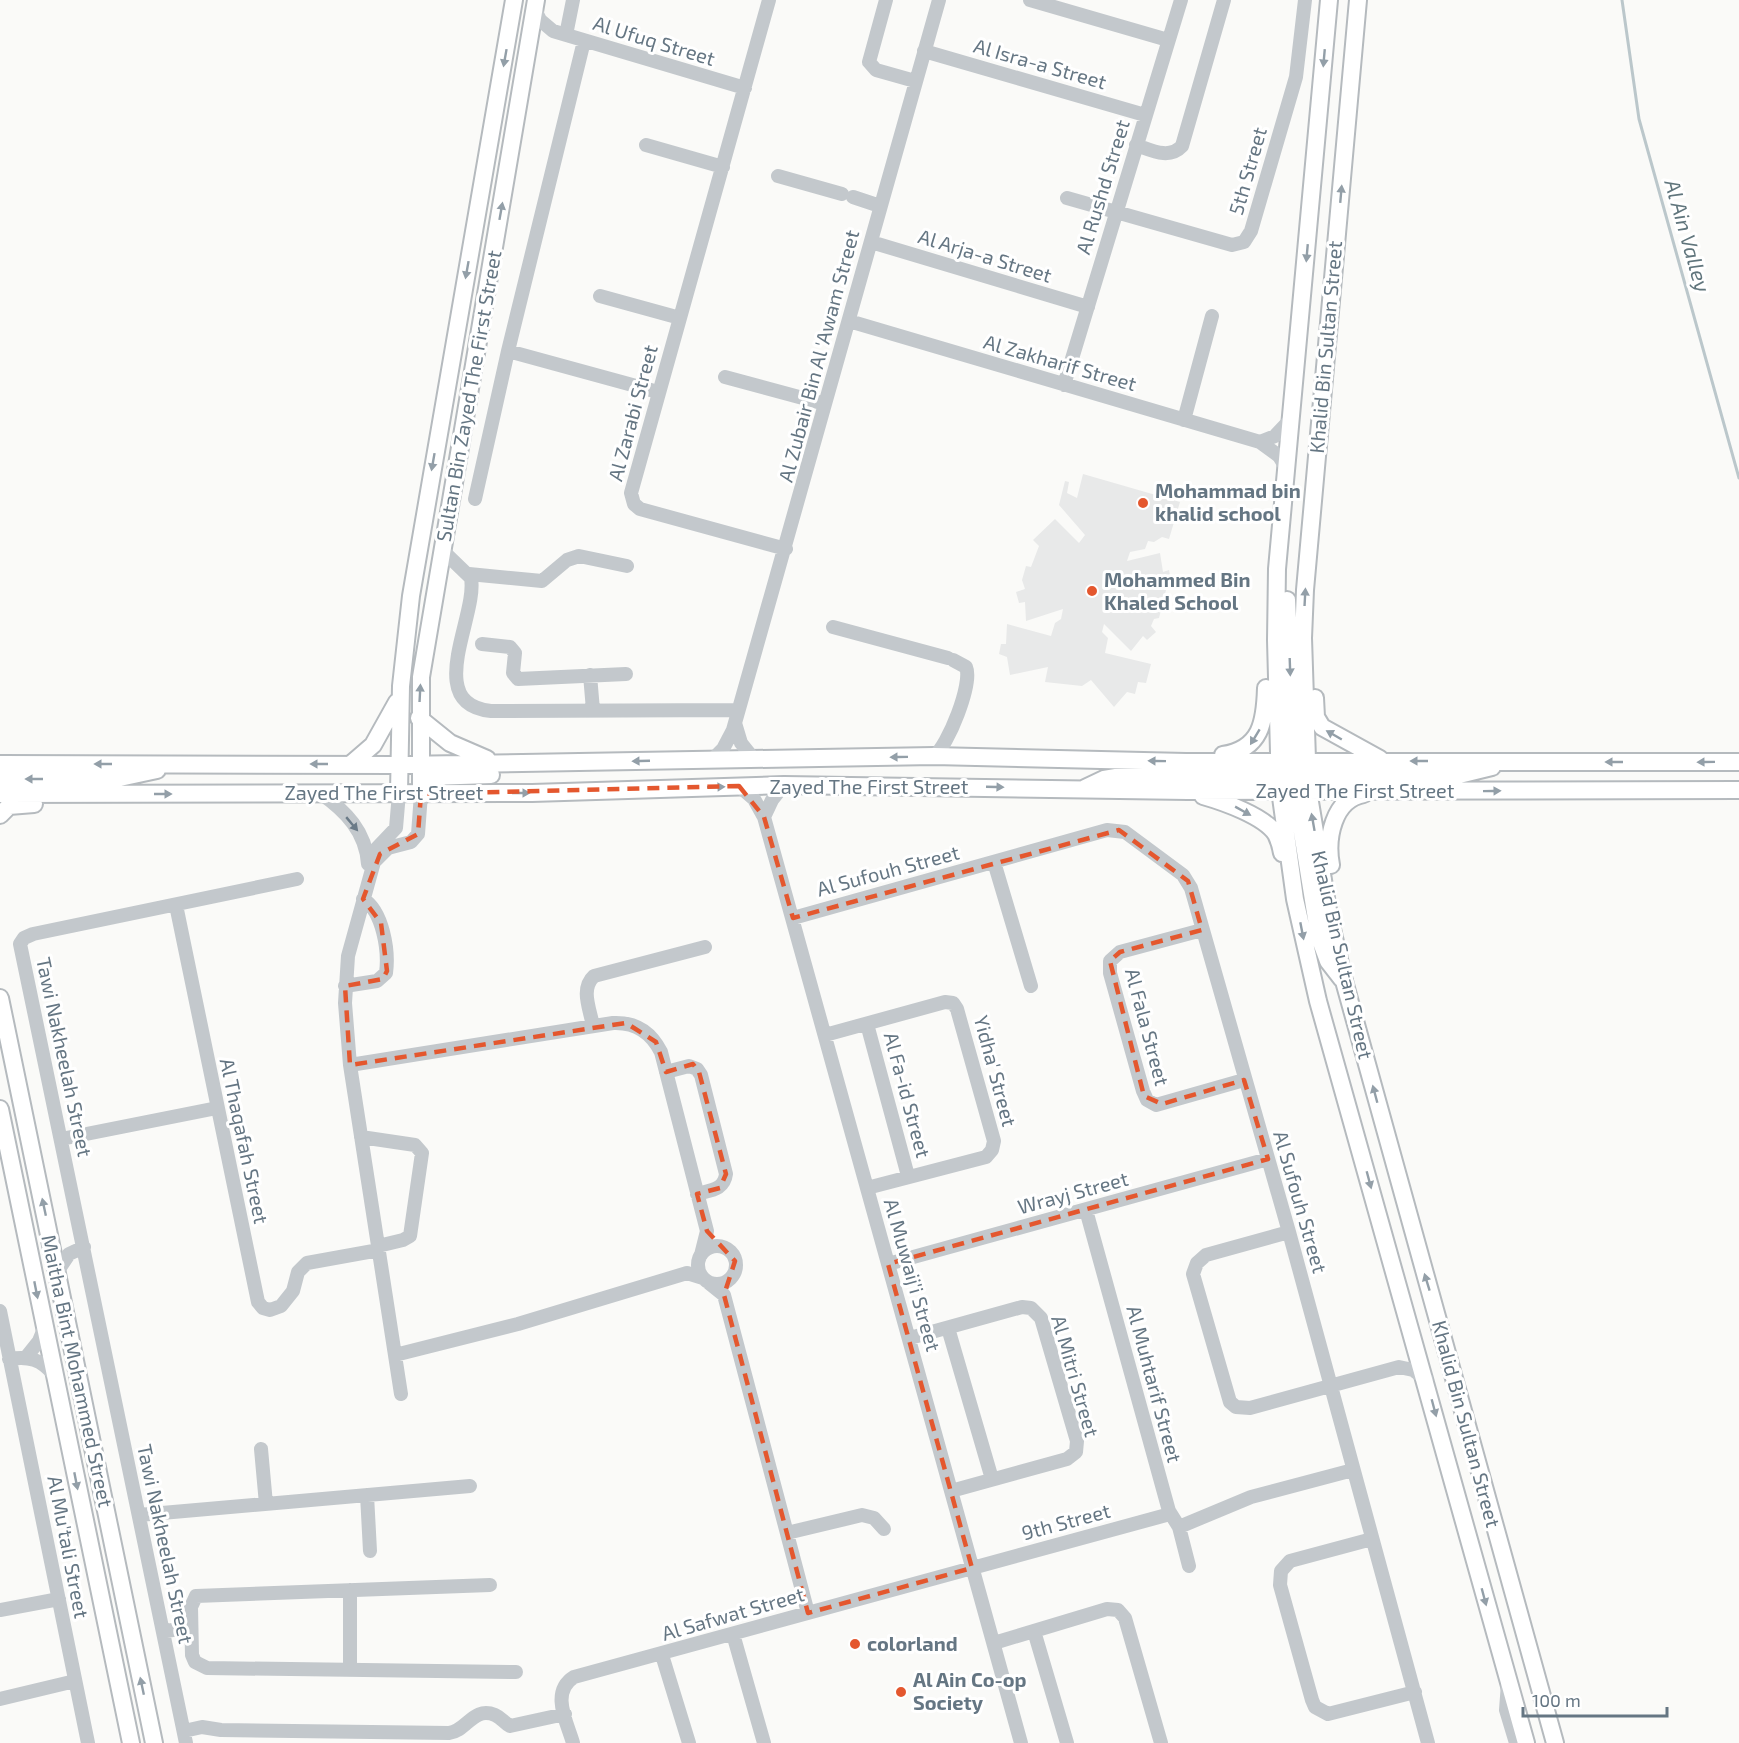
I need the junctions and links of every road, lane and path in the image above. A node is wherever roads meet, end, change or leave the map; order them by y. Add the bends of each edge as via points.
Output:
1 (514, 0) edge
2 (573, 0) edge
3 (769, 0) edge
4 (886, 0) edge
5 (939, 0) edge
6 (1030, 0) edge
7 (1181, 0) edge
8 (1224, 0) edge
9 (1305, 0) edge
10 (1329, 0) edge
11 (1358, 0) edge
12 (536, 5) edge
13 (559, 33) junction
14 (1168, 40) junction
15 (584, 41) junction
16 (529, 47) junction
17 (924, 51) junction
18 (915, 81) junction
19 (500, 82) junction
20 (745, 88) junction
21 (1145, 115) junction
22 (646, 145) dead end
23 (1136, 145) junction
24 (723, 167) junction
25 (507, 174) junction
26 (778, 176) dead end
27 (1067, 198) dead end
28 (880, 206) junction
29 (1116, 212) junction
30 (871, 242) junction
31 (600, 296) dead end
32 (1088, 307) junction
33 (1212, 316) dead end
34 (680, 318) junction
35 (849, 321) junction
36 (508, 351) junction
37 (725, 377) dead end
38 (1064, 385) junction
39 (658, 392) junction
40 (825, 404) junction
41 (1291, 417) junction
42 (1184, 420) junction
43 (1260, 442) junction
44 (1287, 470) junction
45 (475, 499) dead end
46 (786, 549) junction
47 (442, 550) junction
48 (627, 566) dead end
49 (1277, 569) junction
50 (466, 572) junction
51 (436, 587) junction
52 (833, 627) dead end
53 (1303, 638) junction
54 (1276, 640) junction
55 (482, 644) dead end
56 (626, 674) dead end
57 (590, 675) junction
58 (401, 686) junction
59 (593, 710) junction
60 (736, 716) junction
61 (419, 718) junction
62 (951, 732) junction
63 (934, 756) junction
64 (967, 757) junction
65 (753, 758) junction
66 (713, 759) junction
67 (1506, 761) junction
68 (604, 762) junction
69 (1186, 762) junction
70 (1386, 762) junction
71 (1739, 762) edge
72 (420, 763) junction
73 (0, 764) edge
74 (175, 764) junction
75 (351, 764) junction
76 (502, 764) junction
77 (1294, 776) junction
78 (399, 779) junction
79 (0, 780) edge
80 (784, 785) junction
81 (739, 786) junction
82 (1739, 789) edge
83 (1083, 790) junction
84 (1188, 791) junction
85 (1382, 791) junction
86 (0, 794) edge
87 (61, 794) junction
88 (222, 794) junction
89 (320, 794) junction
90 (422, 794) junction
91 (0, 815) edge
92 (764, 817) junction
93 (994, 862) junction
94 (368, 864) junction
95 (297, 879) dead end
96 (363, 899) junction
97 (1295, 899) junction
98 (176, 905) junction
99 (1329, 916) junction
100 (793, 918) junction
101 (1202, 930) junction
102 (705, 947) dead end
103 (1344, 981) junction
104 (345, 986) junction
105 (1030, 987) dead end
106 (0, 998) edge
107 (867, 1024) junction
108 (593, 1026) junction
109 (825, 1035) junction
110 (350, 1065) junction
111 (666, 1072) junction
112 (1244, 1080) junction
113 (217, 1108) junction
114 (0, 1110) edge
115 (361, 1137) junction
116 (61, 1139) junction
117 (1269, 1159) junction
118 (908, 1176) junction
119 (867, 1188) junction
120 (698, 1194) junction
121 (1086, 1210) junction
122 (707, 1231) junction
123 (1289, 1232) junction
124 (50, 1237) junction
125 (378, 1248) junction
126 (723, 1248) junction
127 (79, 1249) junction
128 (700, 1257) junction
129 (888, 1264) junction
130 (57, 1272) junction
131 (687, 1274) junction
132 (730, 1278) junction
133 (706, 1280) junction
134 (724, 1295) junction
135 (0, 1311) edge
136 (948, 1328) junction
137 (44, 1329) junction
138 (910, 1338) junction
139 (1414, 1338) junction
140 (395, 1355) junction
141 (27, 1356) junction
142 (9, 1359) junction
143 (1398, 1367) junction
144 (54, 1375) junction
145 (1426, 1379) junction
146 (1330, 1386) junction
147 (401, 1394) dead end
148 (261, 1449) dead end
149 (1353, 1470) junction
150 (992, 1479) junction
151 (470, 1486) dead end
152 (951, 1491) junction
153 (367, 1495) junction
154 (266, 1504) junction
155 (1170, 1514) junction
156 (139, 1515) junction
157 (1179, 1527) junction
158 (884, 1529) dead end
159 (787, 1533) junction
160 (1372, 1539) junction
161 (370, 1551) dead end
162 (1189, 1566) dead end
163 (972, 1568) junction
164 (1477, 1570) junction
165 (490, 1585) dead end
166 (350, 1590) junction
167 (59, 1599) junction
168 (0, 1610) edge
169 (808, 1613) junction
170 (191, 1631) junction
171 (1034, 1631) junction
172 (733, 1634) junction
173 (165, 1635) junction
174 (994, 1643) junction
175 (1529, 1649) junction
176 (662, 1655) junction
177 (350, 1670) junction
178 (516, 1672) dead end
179 (75, 1681) junction
180 (1508, 1681) junction
181 (1415, 1692) junction
182 (0, 1699) edge
183 (557, 1712) junction
184 (252, 1737) edge
185 (370, 1737) edge
186 (185, 1738) edge
187 (88, 1743) edge
188 (131, 1743) edge
189 (154, 1743) edge
190 (573, 1743) edge
191 (688, 1743) edge
192 (764, 1743) edge
193 (1021, 1743) edge
194 (1067, 1743) edge
195 (1161, 1743) edge
196 (1428, 1743) edge
197 (1515, 1743) edge
198 (1526, 1743) edge
199 (1555, 1743) edge

1 -> 19 main road, Sultan Bin Zayed The First Street
2 - 13 street
3 - 20 street, Al Zarabi Street
4 - 18 street via 869,62 876,70
5 - 17 street, Al Zubair Bin Al 'Awam Street
6 - 14 street
7 - 14 street, Al Rushd Street
8 - 23 street via 1182,146 1166,154
9 - 29 street, 5th Street via 1296,77 1251,231 1244,242 1232,245
10 -> 41 main road, Khalid Bin Sultan Street
53 -> 11 main road, Khalid Bin Sultan Street
12 - 13 street via 540,20
12 - 16 main road, Sultan Bin Zayed The First Street
13 - 15 street, Al Ufuq Street
13 - 16 street via 539,37
14 - 21 street, Al Rushd Street
15 - 20 street, Al Ufuq Street
15 - 36 street
16 - 25 main road, Sultan Bin Zayed The First Street
17 - 18 street, Al Zubair Bin Al 'Awam Street
17 - 21 street, Al Isra-a Street
18 - 28 street, Al Zubair Bin Al 'Awam Street
19 - 25 main road via 502,118 494,165
19 -> 58 main road, Sultan Bin Zayed The First Street via 416,560
20 - 24 street, Al Zarabi Street
21 - 23 street, Al Rushd Street
22 - 24 street
23 - 29 street, Al Rushd Street
24 - 34 street, Al Zarabi Street
47 -> 25 main road, Sultan Bin Zayed The First Street
26 - 28 street
27 - 29 street, 5th Street
28 - 30 street, Al Zubair Bin Al 'Awam Street
29 - 32 street, Al Rushd Street
30 - 32 street, Al Arja-a Street
30 - 35 street, Al Zubair Bin Al 'Awam Street
31 - 34 street
32 - 38 street, Al Rushd Street
33 - 42 street
34 - 39 street, Al Zarabi Street
35 - 38 street, Al Zakharif Street
35 - 40 street, Al Zubair Bin Al 'Awam Street
36 - 39 street
36 - 45 street
37 - 40 street
38 - 42 street, Al Zakharif Street
39 - 46 street, Al Zarabi Street via 631,489 634,504 640,509
40 - 46 street, Al Zubair Bin Al 'Awam Street
41 - 43 street via 1282,431
41 - 44 main road, Khalid Bin Sultan Street
42 - 43 street, Al Zakharif Street
43 - 44 street, Al Zakharif Street via 1280,456
44 - 49 main road, Khalid Bin Sultan Street
46 - 60 street, Al Zubair Bin Al 'Awam Street
47 - 50 street
47 - 51 main road, Sultan Bin Zayed The First Street
48 - 50 street via 579,556 567,560 542,581
49 - 54 main road, Khalid Bin Sultan Street
49 -> 77 main road via 1288,604
50 - 51 street via 445,578
50 - 59 street via 472,582 455,677 466,701 491,711
61 -> 51 main road, Sultan Bin Zayed The First Street via 421,677
52 - 62 street via 956,662 968,678
70 -> 53 main road via 1318,723 1313,667
53 - 77 main road, Khalid Bin Sultan Street
54 -> 69 main road via 1266,676 1264,717 1251,744 1236,753
54 - 77 main road, Khalid Bin Sultan Street
55 - 57 street via 510,647 515,653 513,673 518,679
56 - 57 street
57 - 59 street
58 - 75 main road via 379,738
58 - 78 main road, Sultan Bin Zayed The First Street
59 - 60 street
60 - 65 street via 741,742
60 - 66 street, Al Zubair Bin Al 'Awam Street via 727,743
61 - 72 main road, Sultan Bin Zayed The First Street
61 - 76 main road via 450,743
62 - 63 street
62 - 64 street via 954,745
63 - 64 main road, Zayed The First Street
63 -> 65 main road, Zayed The First Street
69 -> 64 main road, Zayed The First Street
65 - 66 main road, Zayed The First Street
66 -> 68 main road, Zayed The First Street
67 -> 70 main road, Zayed The First Street
71 -> 67 main road, Zayed The First Street
67 - 77 main road via 1459,775
68 - 76 main road, Zayed The First Street
68 - 90 main road via 574,773 429,777
69 - 77 main road, Zayed The First Street
70 - 77 main road, Zayed The First Street
72 - 76 main road, Zayed The First Street
72 - 78 main road via 409,776
72 - 90 main road, Sultan Bin Zayed The First Street
74 -> 73 main road, Zayed The First Street
75 -> 74 main road, Zayed The First Street
74 -> 79 main road via 115,779
75 - 78 main road, Zayed The First Street
77 - 83 main road via 1116,777 1104,778
77 - 84 main road, Zayed The First Street
77 - 85 main road, Zayed The First Street
77 - 97 main road, Khalid Bin Sultan Street
99 -> 77 main road, Khalid Bin Sultan Street
77 - 103 main road via 1319,937 1328,961
78 - 88 main road via 259,784
78 - 89 main road, Zayed The First Street
78 - 90 main road, Zayed The First Street
78 - 94 street via 396,828 374,851
80 - 81 main road, Zayed The First Street
80 -> 83 main road, Zayed The First Street
80 - 92 street
90 -> 81 main road, Zayed The First Street
81 - 92 street, Al Muwaij'i Street via 754,799
85 -> 82 main road, Zayed The First Street
83 - 84 main road, Zayed The First Street
84 -> 97 main road via 1232,806 1271,828 1278,838
85 - 99 main road via 1351,797 1338,814 1328,845 1335,890
86 - 87 main road, Zayed The First Street
87 -> 88 main road, Zayed The First Street
87 - 91 main road via 37,804 9,806
88 - 89 main road, Zayed The First Street
89 -> 94 street via 363,837
90 - 96 street via 418,834 411,842 380,854
92 - 100 street, Al Muwaij'i Street
93 - 100 street, Al Sufouh Street
93 - 101 street, Al Sufouh Street via 1107,830 1125,832 1188,881
93 - 105 street
94 - 96 street
95 - 98 street, Tawi Nakheelah Street
96 - 104 street via 348,956
96 - 104 street via 380,917 386,973 377,981
97 -> 139 main road, Khalid Bin Sultan Street via 1318,1001
98 - 113 street, Al Thaqafah Street
98 - 116 street, Tawi Nakheelah Street via 33,934 22,941 20,947
99 - 103 main road, Khalid Bin Sultan Street
100 - 109 street, Al Muwaij'i Street
101 - 112 street, Al Sufouh Street
101 - 112 street, Al Fala Street via 1120,952 1110,960 1110,974 1147,1100 1162,1104
102 - 108 street via 594,976 586,993
175 -> 103 main road, Khalid Bin Sultan Street
104 - 110 street
124 -> 106 main road, Maitha Bint Mohammed Street
107 - 109 street, Yidha' Street
107 - 118 street, Al Fa-id Street
107 - 118 street, Yidha' Street via 953,1003 994,1141 986,1157
108 - 110 street
108 - 111 street via 626,1023 637,1027 656,1042
109 - 119 street, Al Muwaij'i Street
110 - 115 street
111 - 120 street
111 - 120 street via 689,1066 701,1075 726,1174 718,1188
112 - 117 street, Al Sufouh Street
113 - 116 street
113 - 125 street, Al Thaqafah Street via 260,1305 270,1310 281,1306 293,1291 301,1268 311,1262
114 -> 137 main road, Maitha Bint Mohammed Street
115 - 125 street
115 - 125 street via 416,1145 422,1153 410,1236
116 - 127 street, Tawi Nakheelah Street
117 - 121 street, Wrayj Street
117 - 123 street, Al Sufouh Street
118 - 119 street, Yidha' Street
119 - 129 street, Al Muwaij'i Street
120 - 122 street
121 - 129 street, Wrayj Street
121 - 155 street, Al Muhtarif Street
122 - 126 street
122 - 128 street
123 - 146 street, Al Sufouh Street
123 - 146 street via 1206,1255 1193,1274 1227,1395 1236,1407 1250,1408
124 - 127 street via 61,1246
124 - 130 main road, Maitha Bint Mohammed Street
125 - 140 street
126 - 128 street via 711,1248
126 - 132 street via 735,1261
127 - 130 street via 64,1260
127 - 156 street, Tawi Nakheelah Street
128 - 131 street
128 - 133 street via 698,1269
129 - 138 street, Al Muwaij'i Street
189 -> 130 main road, Maitha Bint Mohammed Street
131 - 133 street
131 - 140 street via 518,1324
132 - 133 street via 721,1284
132 - 134 street
133 - 134 street
134 - 159 street
135 - 142 street, Al Mu'tali Street
136 - 138 street, Al Mitri Street
136 - 150 street
136 - 150 street, Al Mitri Street via 1022,1307 1035,1310 1041,1318 1077,1441 1076,1452 1067,1460
137 - 141 street
137 - 144 main road, Maitha Bint Mohammed Street
138 - 152 street, Al Muwaij'i Street
139 - 143 street via 1410,1356
139 - 145 main road, Khalid Bin Sultan Street
140 - 147 street
141 - 142 street
141 - 144 street
142 - 167 street, Al Mu'tali Street
143 - 145 street via 1413,1370
143 - 146 street
144 -> 188 main road, Maitha Bint Mohammed Street
145 -> 164 main road, Khalid Bin Sultan Street
146 - 149 street, Al Sufouh Street
148 - 154 street
149 - 157 street via 1251,1497
149 - 160 street, Al Sufouh Street
150 - 152 street, Al Mitri Street
151 - 153 street
152 - 163 street, Al Muwaij'i Street
153 - 154 street
153 - 161 street
154 - 156 street
155 - 157 street, Al Muhtarif Street
155 - 163 street, 9th Street
156 - 173 street, Tawi Nakheelah Street
157 - 162 street, Al Muhtarif Street
158 - 159 street via 874,1518 862,1515
159 - 169 street
160 - 181 street, Al Sufouh Street
160 - 181 street via 1290,1561 1281,1571 1280,1585 1312,1700 1315,1707 1328,1714
163 - 169 street, Al Safwat Street
163 - 174 street, Al Muwaij'i Street
164 - 175 main road via 1486,1566 1497,1572 1513,1624
164 -> 180 main road, Khalid Bin Sultan Street
165 - 166 street
166 - 170 street via 196,1596 192,1601
166 - 177 street
167 - 168 street
167 - 179 street, Al Mu'tali Street
169 - 172 street, Al Safwat Street
170 - 173 street
170 - 177 street via 192,1655 200,1666
171 - 174 street
171 - 194 street
171 - 195 street via 1107,1609 1122,1613
172 - 176 street, Al Safwat Street
172 - 192 street
173 - 186 street, Tawi Nakheelah Street
174 - 193 street, Al Muwaij'i Street
175 - 199 main road, Khalid Bin Sultan Street
176 - 183 street, Al Safwat Street via 574,1677 562,1690
176 - 191 street
177 - 178 street
179 - 182 street
179 - 187 street, Al Mu'tali Street
180 - 197 street via 1506,1710
180 - 198 main road, Khalid Bin Sultan Street
181 - 196 street, Al Sufouh Street
183 - 185 street via 508,1724 483,1713 453,1732
183 - 190 street, Al Safwat Street
184 - 185 street
184 - 186 street via 220,1730

